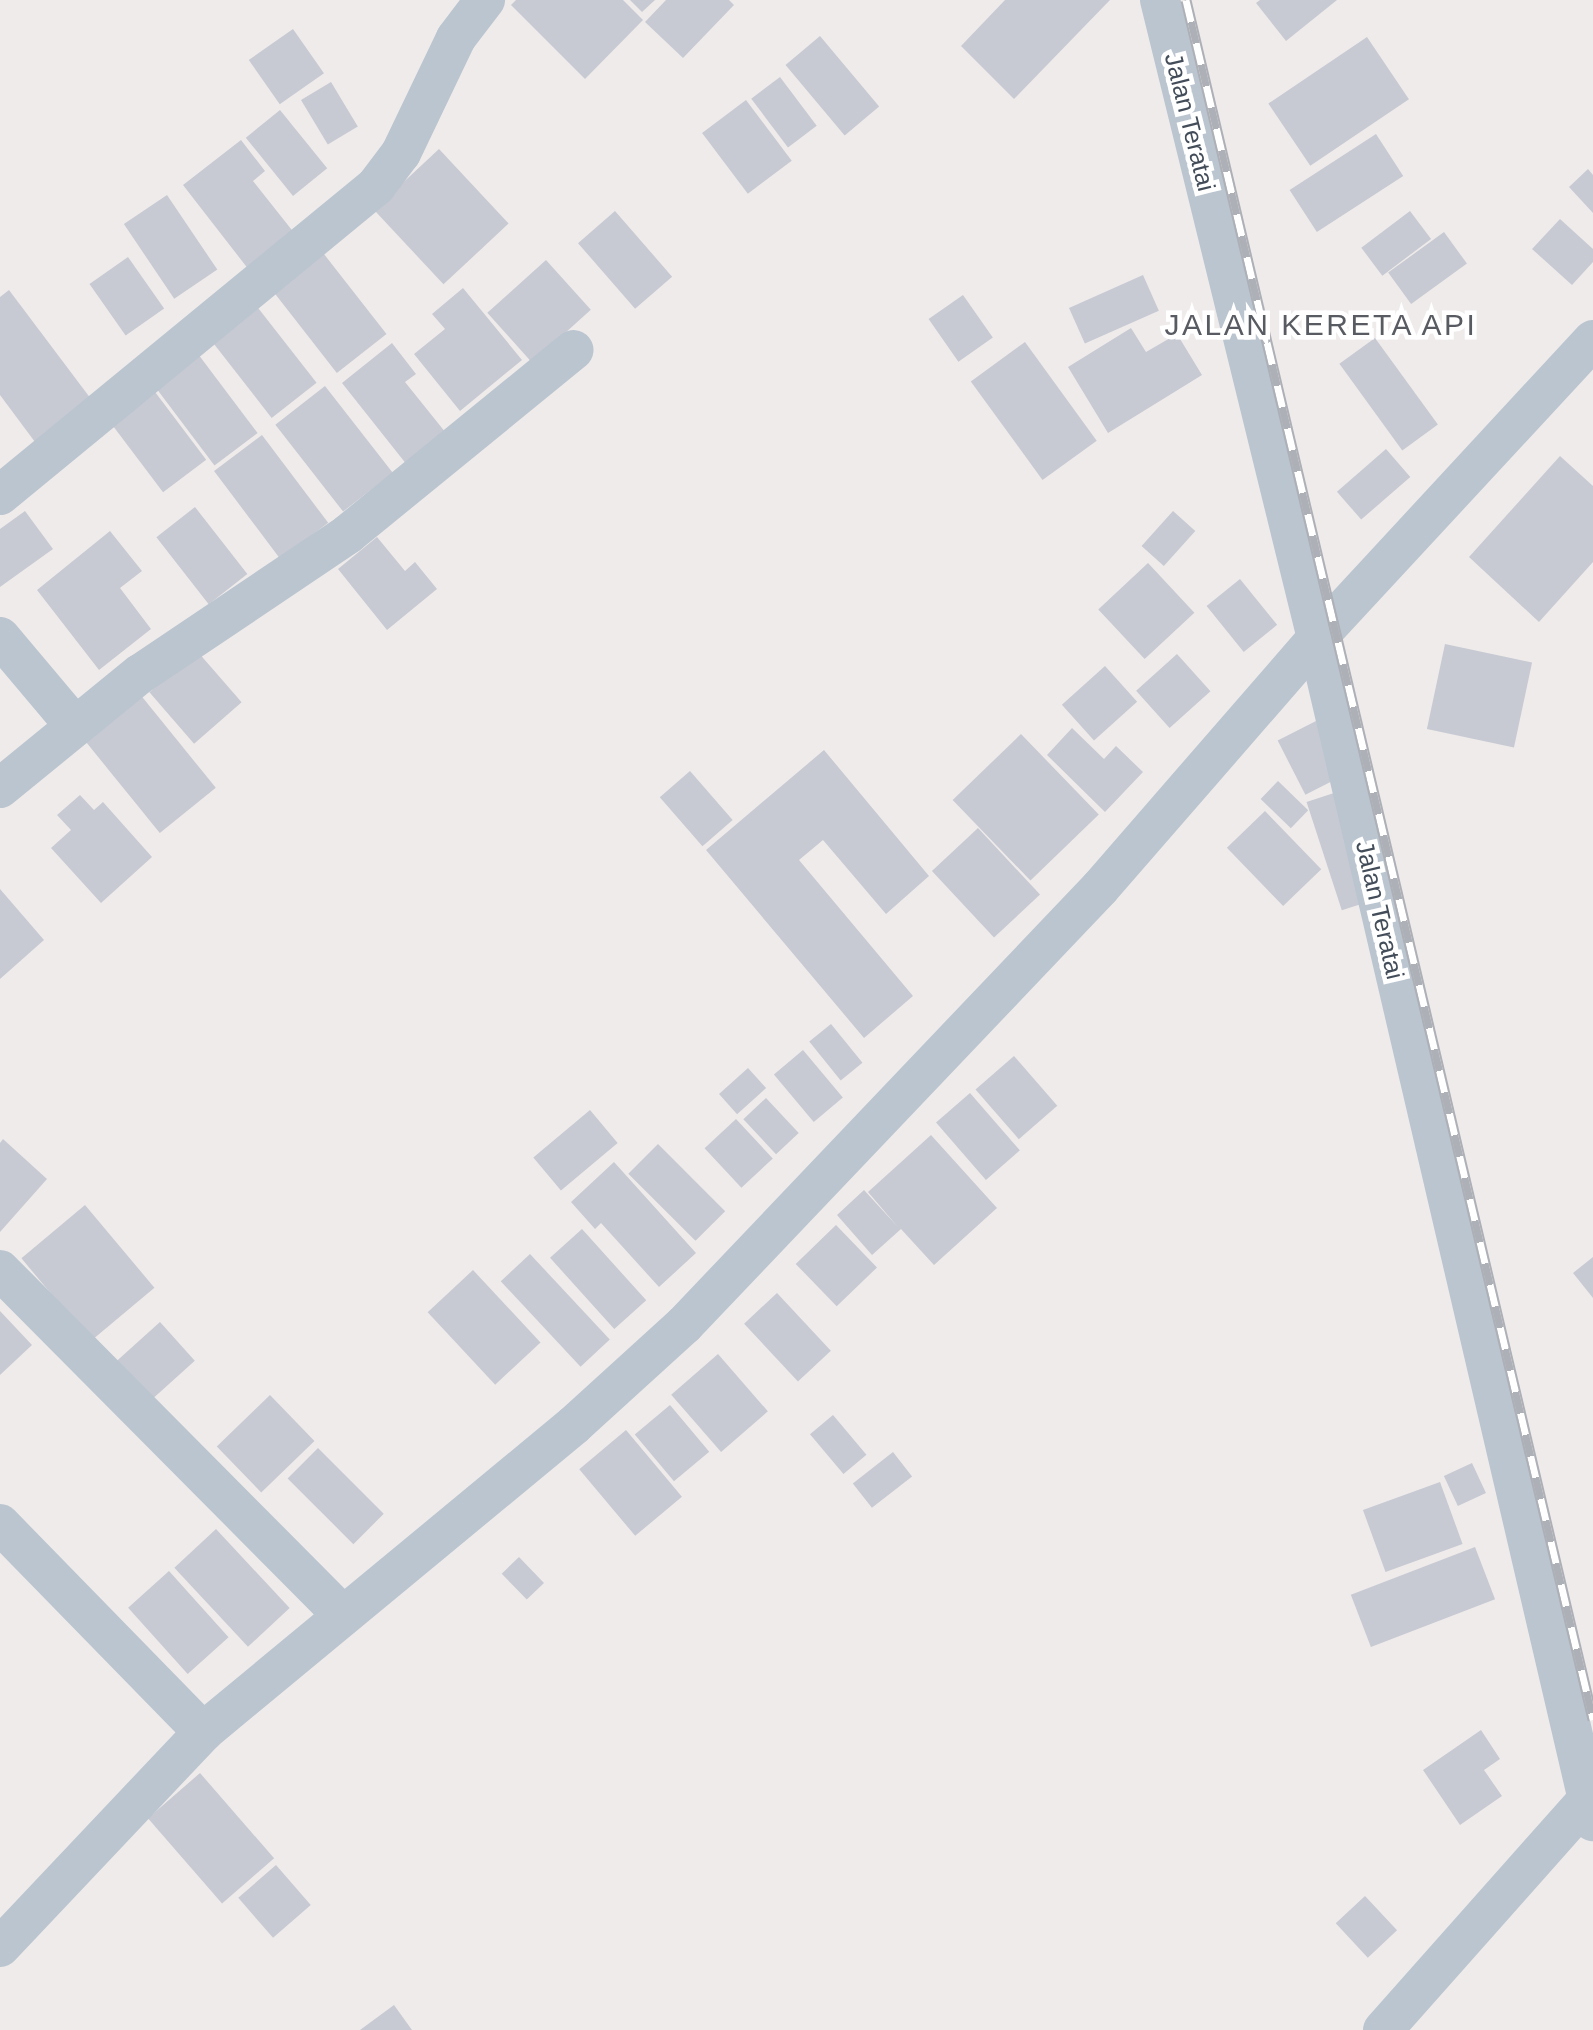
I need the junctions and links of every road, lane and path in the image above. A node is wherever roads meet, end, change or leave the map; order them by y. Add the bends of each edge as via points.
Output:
1 (485, 0) edge
2 (1160, 0) edge
3 (1593, 340) edge
4 (574, 350) dead end
5 (0, 494) edge
6 (0, 637) edge
7 (1317, 638) junction
8 (74, 725) junction
9 (0, 788) edge
10 (0, 1270) edge
11 (0, 1524) edge
12 (343, 1615) junction
13 (203, 1732) junction
14 (1590, 1810) edge
15 (0, 1947) edge
16 (1383, 2030) edge

1 - 5 street via 456,38 402,153 376,186
2 - 7 street, Jalan Teratai
3 - 7 street
4 - 8 street via 348,534
6 - 8 street
7 - 12 street via 1100,888 684,1325
7 - 14 street, Jalan Teratai
8 - 9 street
10 - 12 street
11 - 13 street
12 - 13 street
13 - 15 street
14 - 16 street

